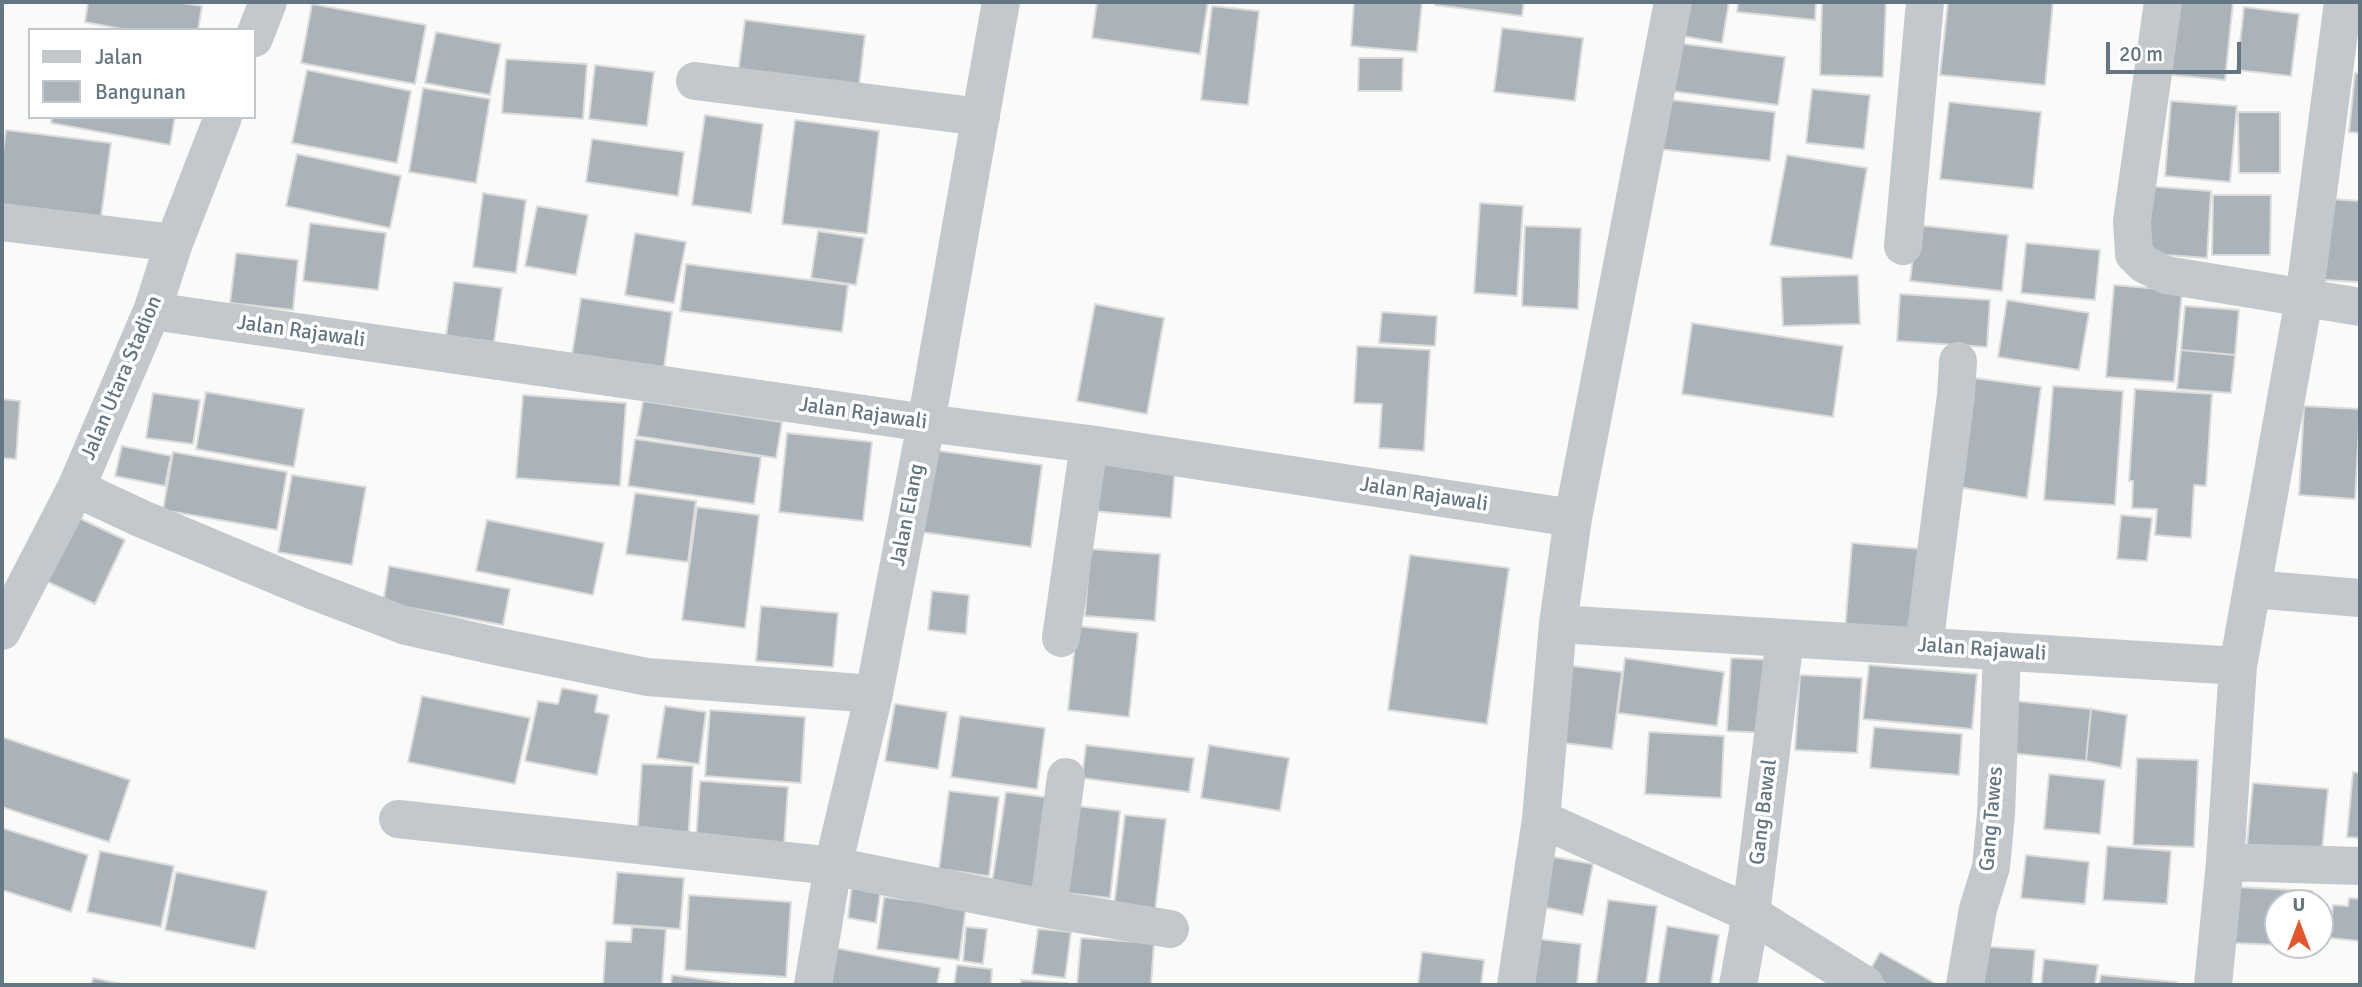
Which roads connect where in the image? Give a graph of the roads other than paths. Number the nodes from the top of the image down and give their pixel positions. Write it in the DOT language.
graph roads {
  1 [pos="268,2"];
  2 [pos="1002,2"];
  3 [pos="1673,2"];
  4 [pos="1925,2"];
  5 [pos="2162,2"];
  6 [pos="2343,2"];
  7 [pos="256,33"];
  8 [pos="695,81"];
  9 [pos="981,117"];
  10 [pos="222,119"];
  11 [pos="2,222"];
  12 [pos="174,243"];
  13 [pos="1903,246"];
  14 [pos="2305,299"];
  15 [pos="2360,307"];
  16 [pos="152,311"];
  17 [pos="1958,360"];
  18 [pos="926,423"];
  19 [pos="1089,444"];
  20 [pos="76,488"];
  21 [pos="1573,518"];
  22 [pos="2252,589"];
  23 [pos="2360,598"];
  24 [pos="1558,624"];
  25 [pos="2,631"];
  26 [pos="1061,638"];
  27 [pos="1785,638"];
  28 [pos="1924,646"];
  29 [pos="2002,651"];
  30 [pos="2238,666"];
  31 [pos="874,694"];
  32 [pos="1066,777"];
  33 [pos="398,819"];
  34 [pos="1541,819"];
  35 [pos="2225,862"];
  36 [pos="833,866"];
  37 [pos="2360,866"];
  38 [pos="1048,909"];
  39 [pos="1751,914"];
  40 [pos="1170,929"];
  41 [pos="813,985"];
  42 [pos="1516,985"];
  43 [pos="1738,985"];
  44 [pos="1865,985"];
  45 [pos="1965,985"];
  46 [pos="2213,985"];
  1 -- 7 [label="street"];
  2 -- 9 [label="street, Jalan Elang"];
  3 -- 21 [label="street"];
  4 -- 13 [label="street"];
  5 -- 14 [label="street"];
  6 -- 14 [label="street"];
  8 -- 9 [label="street"];
  9 -- 18 [label="street, Jalan Elang"];
  10 -- 12 [label="street, Jalan Utara Stadion"];
  11 -- 12 [label="street"];
  12 -- 16 [label="street, Jalan Utara Stadion"];
  14 -- 15 [label="street"];
  14 -- 22 [label="street"];
  16 -- 18 [label="street, Jalan Rajawali"];
  16 -- 20 [label="street, Jalan Utara Stadion"];
  17 -- 28 [label="street"];
  18 -- 19 [label="street, Jalan Rajawali"];
  18 -- 31 [label="street, Jalan Elang"];
  19 -- 21 [label="street, Jalan Rajawali"];
  19 -- 26 [label="street"];
  20 -- 25 [label="street, Jalan Utara Stadion"];
  20 -- 31 [label="street"];
  21 -- 24 [label="street"];
  22 -- 23 [label="street"];
  22 -- 30 [label="street"];
  24 -- 27 [label="street, Jalan Rajawali"];
  24 -- 34 [label="street"];
  27 -- 28 [label="street, Jalan Rajawali"];
  27 -- 39 [label="street, Gang Bawal"];
  28 -- 29 [label="street, Jalan Rajawali"];
  29 -- 30 [label="street, Jalan Rajawali"];
  29 -- 45 [label="street, Gang Tawes"];
  30 -- 35 [label="street"];
  31 -- 36 [label="street, Jalan Elang"];
  32 -- 38 [label="street"];
  33 -- 36 [label="street"];
  34 -- 39 [label="street"];
  34 -- 42 [label="street"];
  35 -- 37 [label="street"];
  35 -- 46 [label="street"];
  36 -- 38 [label="street"];
  36 -- 41 [label="street, Jalan Elang"];
  38 -- 40 [label="street"];
  39 -- 43 [label="street, Gang Bawal"];
  39 -- 44 [label="street"];
}
